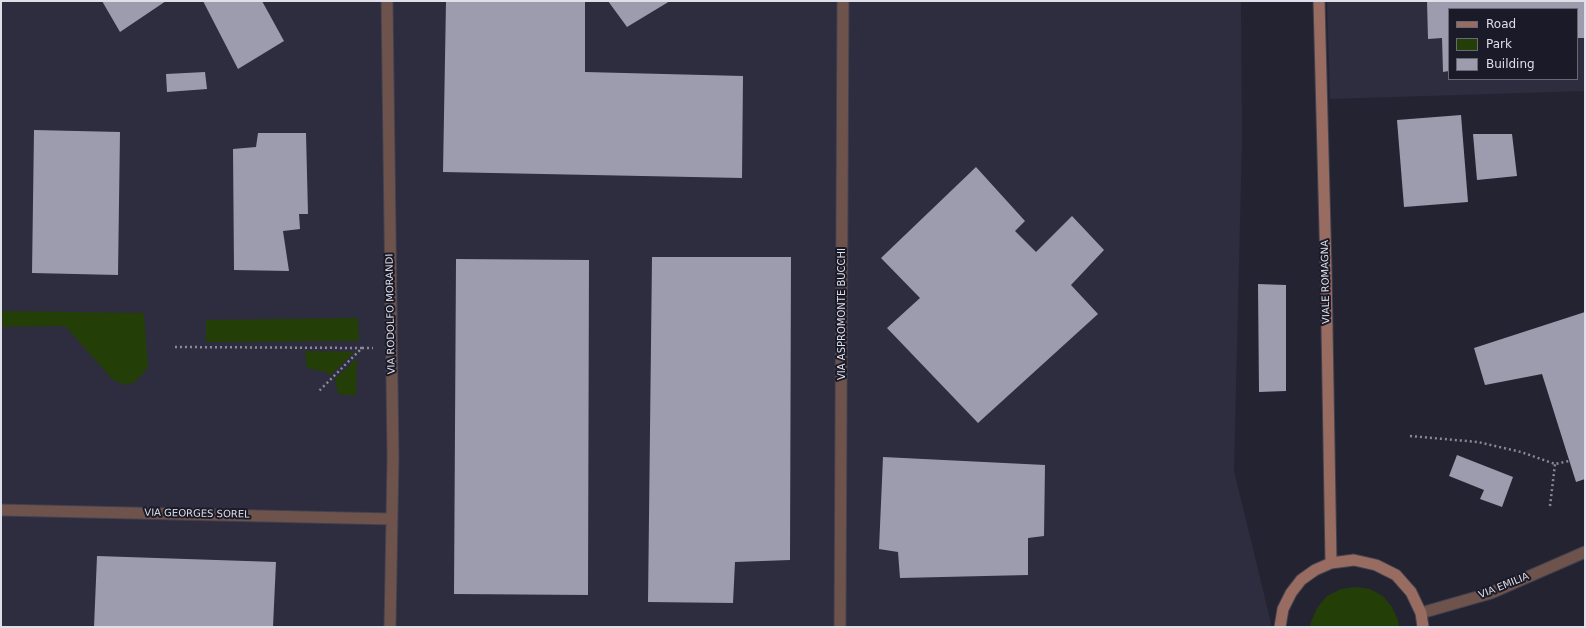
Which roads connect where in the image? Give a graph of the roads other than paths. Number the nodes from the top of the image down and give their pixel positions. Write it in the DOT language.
graph roads {
  1 [pos="387,1"];
  2 [pos="844,1"];
  3 [pos="1319,1"];
  4 [pos="1,510"];
  5 [pos="392,519"];
  6 [pos="1585,552"];
  7 [pos="1331,563"];
  8 [pos="1421,613"];
  9 [pos="390,627"];
  10 [pos="840,627"];
  11 [pos="1280,627"];
  12 [pos="1423,627"];
  1 -- 5 [label="street, VIA RODOLFO MORANDI"];
  2 -- 10 [label="street, VIA ASPROMONTE BUCCHI"];
  3 -- 7 [label="main road, VIALE ROMAGNA"];
  4 -- 5 [label="street, VIA GEORGES SOREL"];
  5 -- 9 [label="street, VIA RODOLFO MORANDI"];
  6 -- 8 [label="street, VIA EMILIA"];
  7 -- 8 [label="main road"];
  7 -- 11 [label="main road"];
  8 -- 12 [label="main road"];
}
